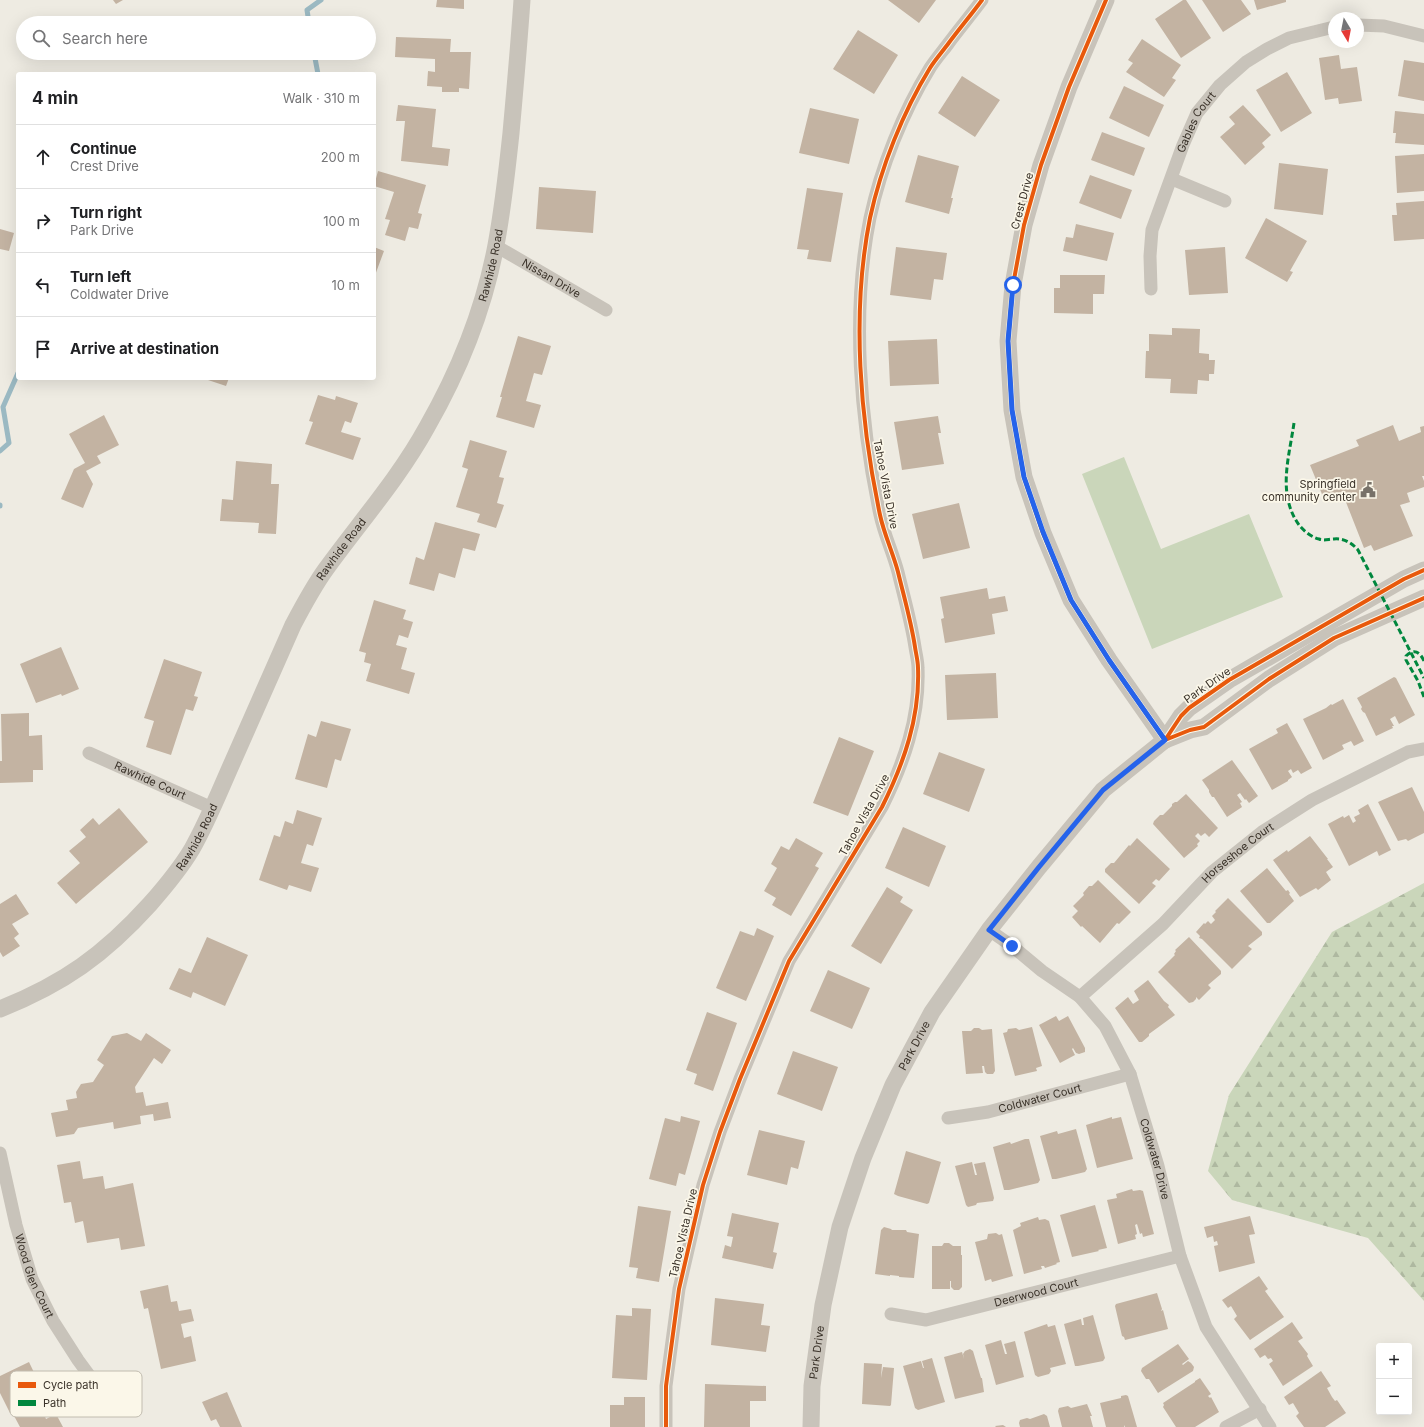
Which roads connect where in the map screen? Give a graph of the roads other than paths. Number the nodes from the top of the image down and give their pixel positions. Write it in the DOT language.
graph roads {
  1 [pos="522,0"];
  2 [pos="982,0"];
  3 [pos="1106,0"];
  4 [pos="1364,25"];
  5 [pos="1328,28"];
  6 [pos="1424,36"];
  7 [pos="1172,179"];
  8 [pos="1225,201"];
  9 [pos="496,246"];
  10 [pos="1151,289"];
  11 [pos="606,310"];
  12 [pos="1424,570"];
  13 [pos="1424,598"];
  14 [pos="1165,740"];
  15 [pos="1424,750"];
  16 [pos="89,753"];
  17 [pos="212,808"];
  18 [pos="989,930"];
  19 [pos="1080,997"];
  20 [pos="0,1009"];
  21 [pos="1130,1074"];
  22 [pos="948,1118"];
  23 [pos="0,1153"];
  24 [pos="1180,1256"];
  25 [pos="891,1314"];
  26 [pos="86,1371"];
  27 [pos="1260,1409"];
  28 [pos="666,1427"];
  29 [pos="811,1427"];
  30 [pos="1226,1427"];
  31 [pos="1270,1427"];
  1 -- 9 [label="street, Rawhide Road"];
  2 -- 28 [label="street, Tahoe Vista Drive"];
  3 -- 14 [label="street, Crest Drive"];
  4 -- 6 [label="street"];
  5 -- 7 [label="street, Gables Court"];
  7 -- 8 [label="street"];
  7 -- 10 [label="street, Gables Court"];
  9 -- 11 [label="street, Nissan Drive"];
  9 -- 17 [label="street, Rawhide Road"];
  12 -- 14 [label="street, Park Drive"];
  13 -- 14 [label="street, Park Drive"];
  14 -- 18 [label="street, Park Drive"];
  15 -- 19 [label="street, Horseshoe Court"];
  16 -- 17 [label="street, Rawhide Court"];
  17 -- 20 [label="street, Rawhide Road"];
  18 -- 19 [label="street, Coldwater Drive"];
  18 -- 29 [label="street, Park Drive"];
  19 -- 21 [label="street, Coldwater Drive"];
  21 -- 22 [label="street, Coldwater Court"];
  21 -- 24 [label="street, Coldwater Drive"];
  23 -- 26 [label="street, Wood Glen Court"];
  24 -- 25 [label="street, Deerwood Court"];
  24 -- 27 [label="street, Coldwater Drive"];
  27 -- 30 [label="street"];
  27 -- 31 [label="street, Coldwater Drive"];
}
